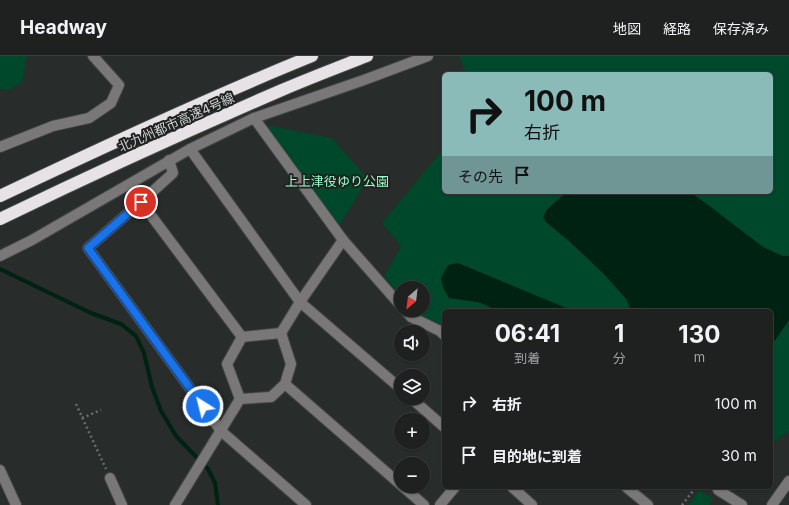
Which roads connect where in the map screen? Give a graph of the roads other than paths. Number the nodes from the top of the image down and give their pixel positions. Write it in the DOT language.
graph roads {
  1 [pos="93,56"];
  2 [pos="312,56"];
  3 [pos="367,56"];
  4 [pos="428,56"];
  5 [pos="254,118"];
  6 [pos="0,147"];
  7 [pos="190,149"];
  8 [pos="169,160"];
  9 [pos="0,196"];
  10 [pos="141,202"];
  11 [pos="0,219"];
  12 [pos="343,240"];
  13 [pos="0,256"];
  14 [pos="394,298"];
  15 [pos="300,302"];
  16 [pos="410,317"];
  17 [pos="281,333"];
  18 [pos="442,333"];
  19 [pos="242,337"];
  20 [pos="394,383"];
  21 [pos="285,384"];
  22 [pos="240,399"];
  23 [pos="419,405"];
  24 [pos="442,425"];
  25 [pos="221,431"];
  26 [pos="0,470"];
  27 [pos="110,478"];
  28 [pos="394,478"];
  29 [pos="789,481"];
  30 [pos="453,489"];
  31 [pos="514,489"];
  32 [pos="628,489"];
  33 [pos="718,490"];
  34 [pos="411,493"];
  35 [pos="16,505"];
  36 [pos="122,505"];
  37 [pos="175,505"];
  38 [pos="306,505"];
  39 [pos="424,505"];
  40 [pos="440,505"];
  41 [pos="532,505"];
  42 [pos="648,505"];
  43 [pos="742,505"];
  44 [pos="772,505"];
  1 -- 6 [label="street"];
  2 -- 9 [label="highway, 北九州都市高速4号線"];
  3 -- 11 [label="highway, 北九州都市高速4号線"];
  4 -- 5 [label="street"];
  5 -- 7 [label="street"];
  5 -- 12 [label="street"];
  7 -- 8 [label="street"];
  7 -- 15 [label="street"];
  8 -- 10 [label="street"];
  8 -- 13 [label="street"];
  10 -- 19 [label="street"];
  10 -- 25 [label="street"];
  12 -- 14 [label="street"];
  12 -- 15 [label="street"];
  15 -- 17 [label="street"];
  15 -- 20 [label="street"];
  16 -- 18 [label="street"];
  17 -- 19 [label="street"];
  17 -- 21 [label="street"];
  19 -- 22 [label="street"];
  21 -- 22 [label="street"];
  21 -- 28 [label="street"];
  22 -- 25 [label="street"];
  23 -- 24 [label="street"];
  25 -- 37 [label="street"];
  25 -- 38 [label="street"];
  26 -- 35 [label="street"];
  27 -- 36 [label="street"];
  29 -- 44 [label="street"];
  30 -- 40 [label="street"];
  31 -- 41 [label="street"];
  32 -- 42 [label="street"];
  33 -- 43 [label="street"];
  34 -- 39 [label="street"];
}
